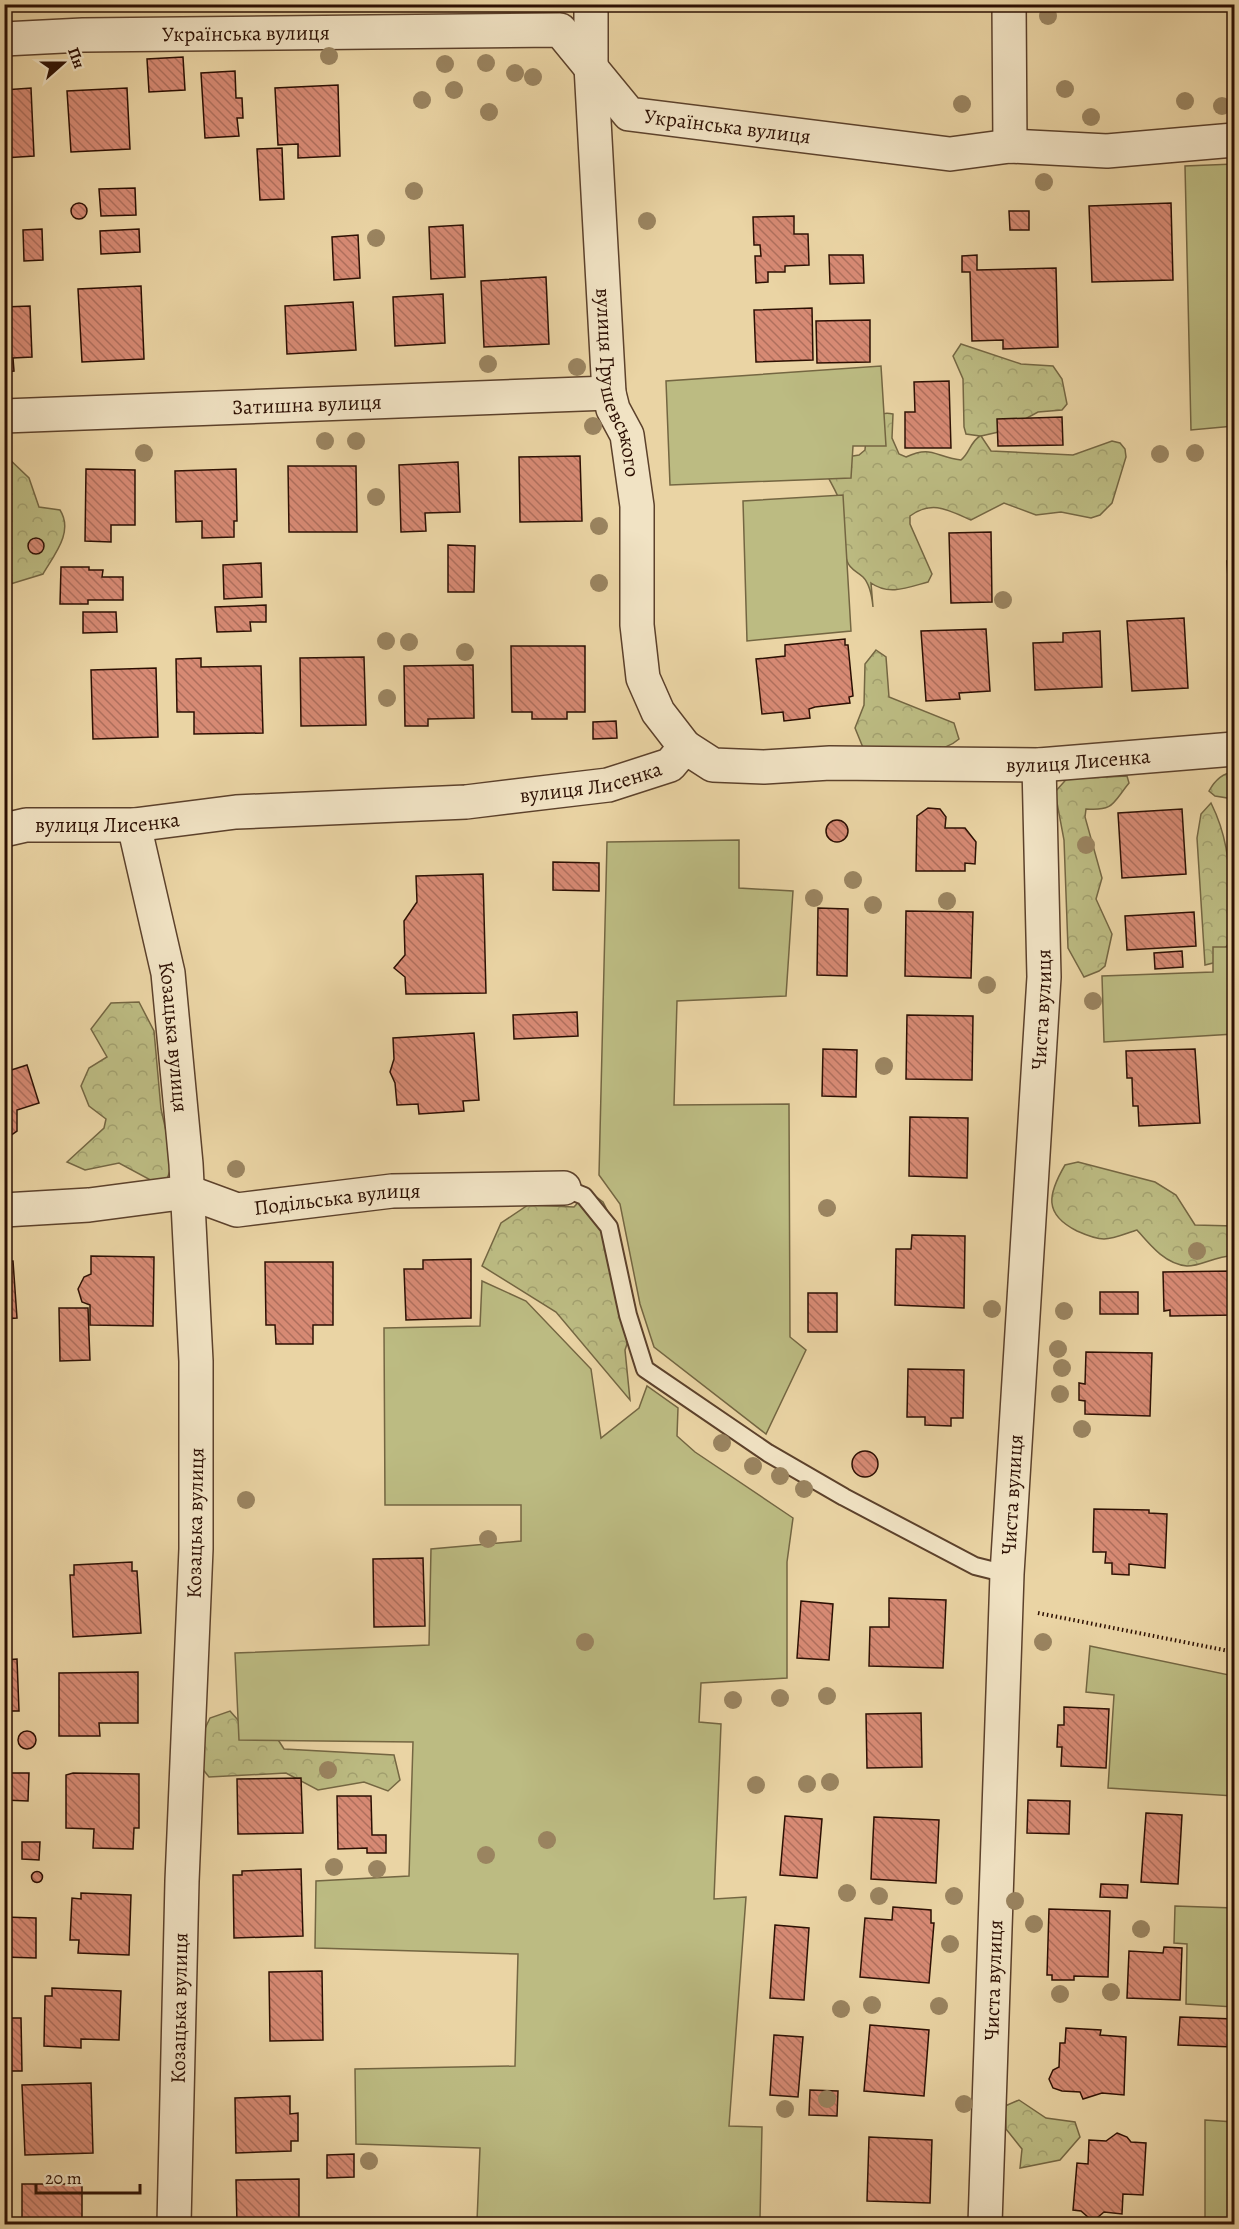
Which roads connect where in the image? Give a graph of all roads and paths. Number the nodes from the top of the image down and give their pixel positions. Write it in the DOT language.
graph roads {
  1 [pos="591,4"];
  2 [pos="1009,4"];
  3 [pos="4,39"];
  4 [pos="591,66"];
  5 [pos="1234,140"];
  6 [pos="1010,146"];
  7 [pos="609,393"];
  8 [pos="4,416"];
  9 [pos="685,747"];
  10 [pos="1234,749"];
  11 [pos="1039,765"];
  12 [pos="134,825"];
  13 [pos="4,830"];
  14 [pos="564,1188"];
  15 [pos="188,1192"];
  16 [pos="4,1210"];
  17 [pos="1007,1574"];
  18 [pos="1008,1613"];
  19 [pos="1234,1652"];
  20 [pos="174,2224"];
  21 [pos="985,2224"];
  1 -- 4 [label="street, вулиця Грушевського"];
  2 -- 6 [label="street"];
  3 -- 4 [label="street, Українська вулиця"];
  4 -- 6 [label="street, Українська вулиця"];
  4 -- 7 [label="street, вулиця Грушевського"];
  5 -- 6 [label="street, Українська вулиця"];
  7 -- 8 [label="street, Затишна вулиця"];
  7 -- 9 [label="street, вулиця Грушевського"];
  9 -- 11 [label="street, вулиця Лисенка"];
  9 -- 12 [label="street, вулиця Лисенка"];
  10 -- 11 [label="street, вулиця Лисенка"];
  11 -- 17 [label="street, Чиста вулиця"];
  12 -- 13 [label="street, вулиця Лисенка"];
  12 -- 15 [label="street, Козацька вулиця"];
  14 -- 15 [label="street, Подільська вулиця"];
  14 -- 17 [label="lane"];
  15 -- 16 [label="street, Подільська вулиця"];
  15 -- 20 [label="street, Козацька вулиця"];
  17 -- 18 [label="street, Чиста вулиця"];
  18 -- 19 [label="path"];
  18 -- 21 [label="street, Чиста вулиця"];
}
